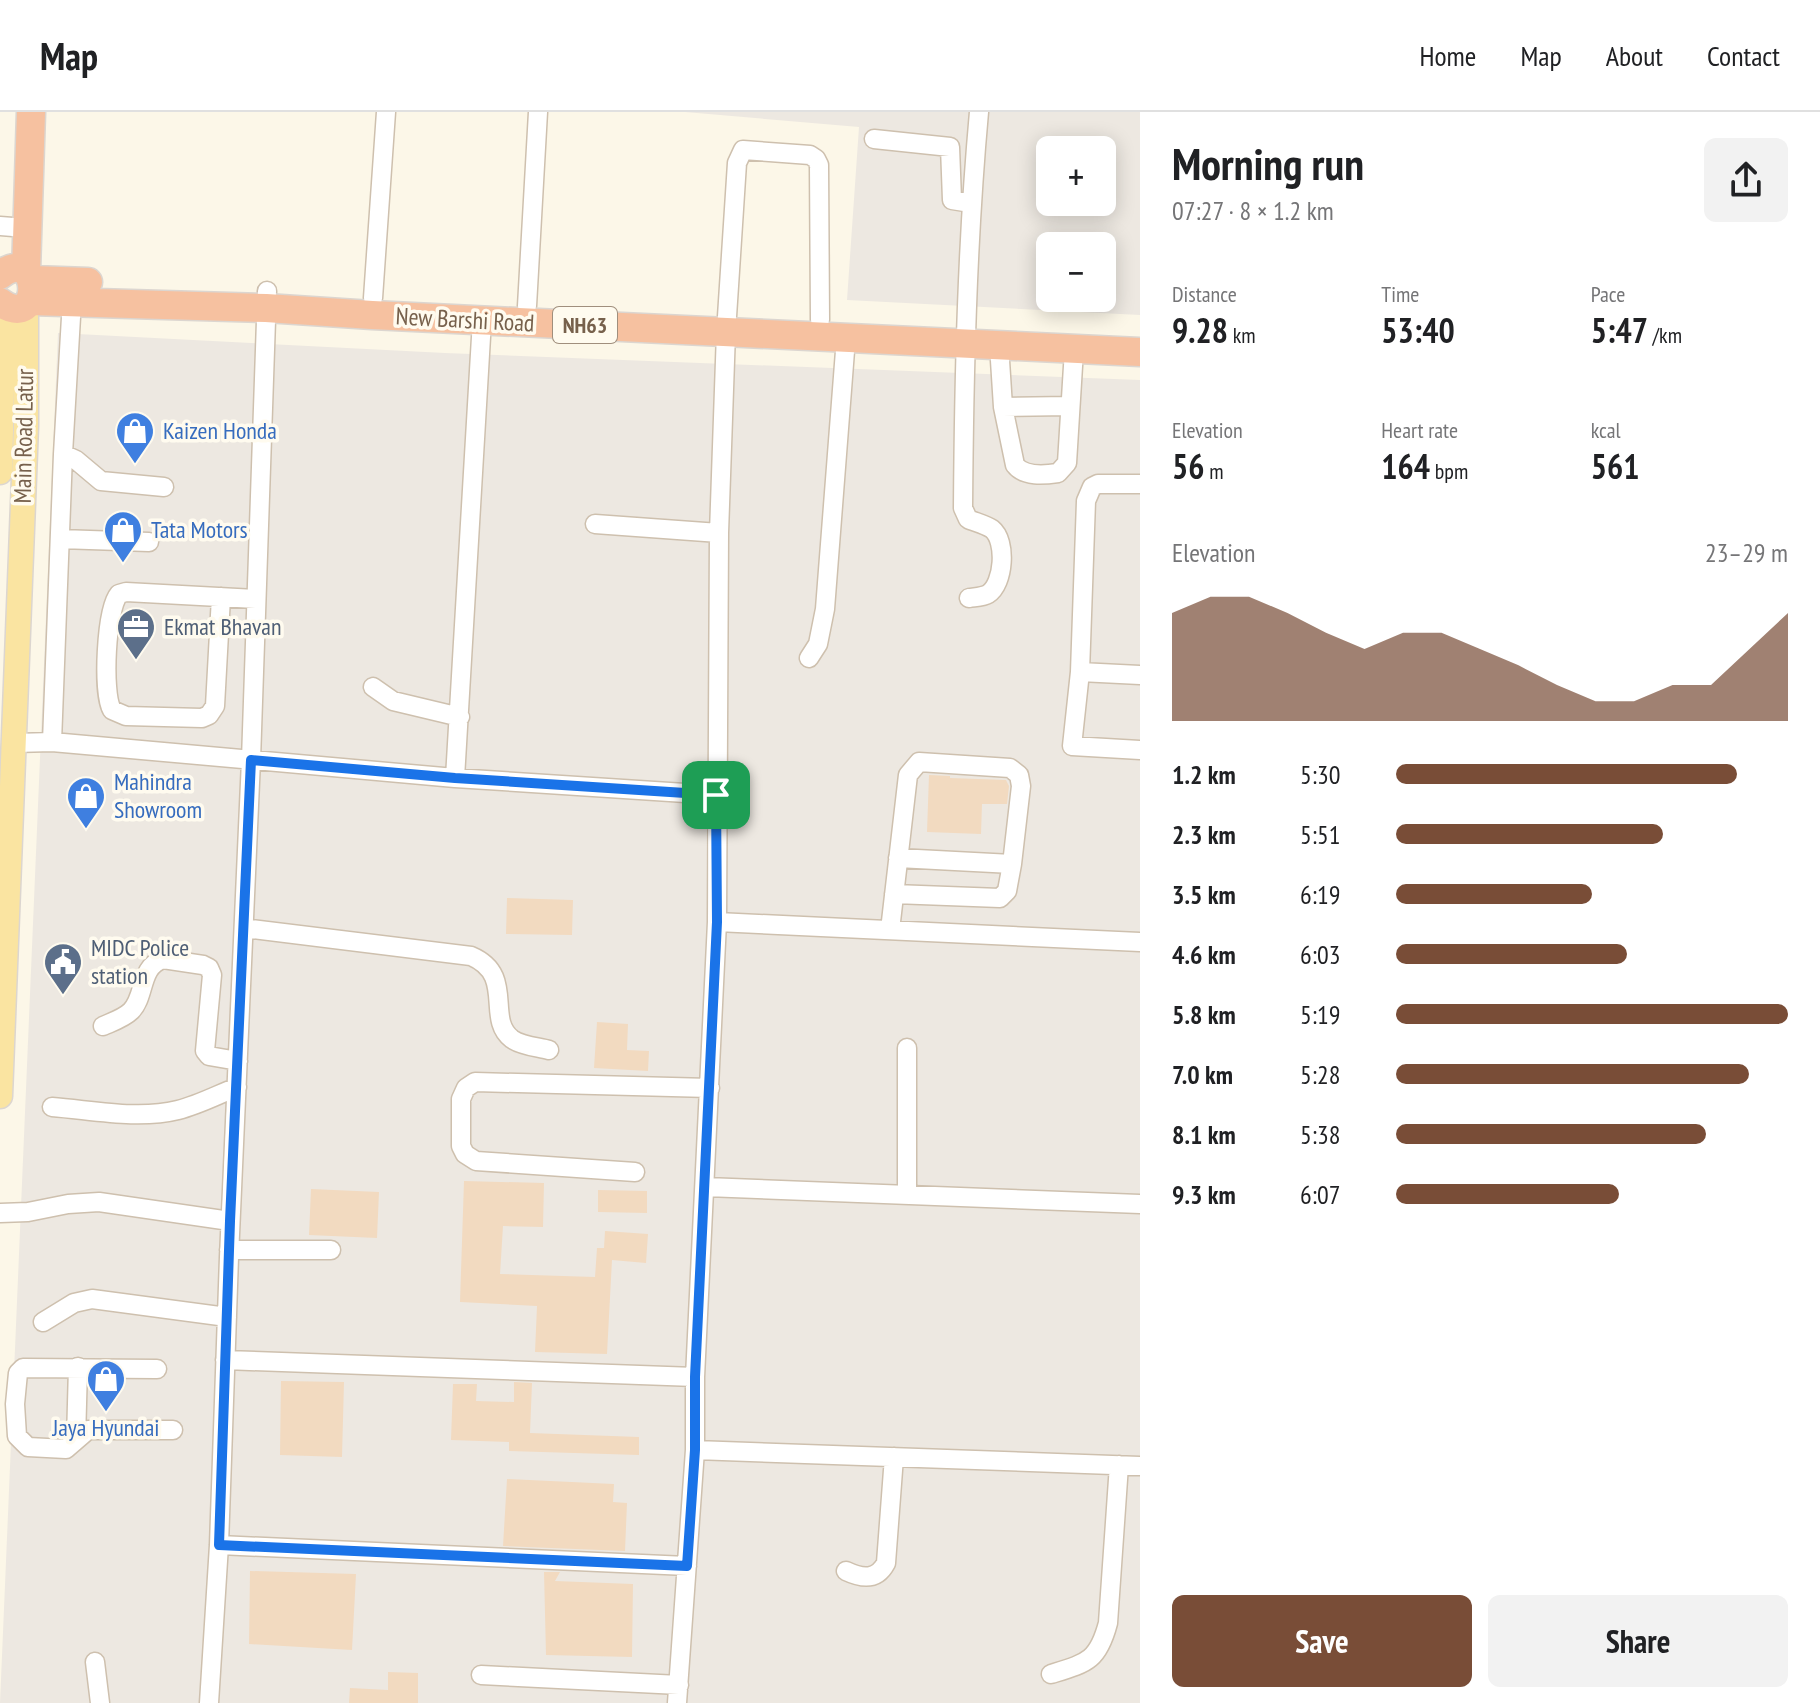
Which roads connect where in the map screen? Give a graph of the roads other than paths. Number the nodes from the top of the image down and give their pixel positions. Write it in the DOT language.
graph roads {
  1 [pos="15,112"];
  2 [pos="31,112"];
  3 [pos="386,112"];
  4 [pos="538,112"];
  5 [pos="979,112"];
  6 [pos="874,139"];
  7 [pos="971,203"];
  8 [pos="6,227"];
  9 [pos="16,288"];
  10 [pos="373,298"];
  11 [pos="266,299"];
  12 [pos="72,300"];
  13 [pos="527,306"];
  14 [pos="482,320"];
  15 [pos="820,320"];
  16 [pos="727,325"];
  17 [pos="965,335"];
  18 [pos="1140,335"];
  19 [pos="846,338"];
  20 [pos="999,345"];
  21 [pos="1074,350"];
  22 [pos="1140,352"];
  23 [pos="1069,406"];
  24 [pos="1003,407"];
  25 [pos="1,425"];
  26 [pos="63,454"];
  27 [pos="0,472"];
  28 [pos="1140,484"];
  29 [pos="164,487"];
  30 [pos="595,524"];
  31 [pos="719,533"];
  32 [pos="60,539"];
  33 [pos="149,542"];
  34 [pos="221,597"];
  35 [pos="969,598"];
  36 [pos="256,599"];
  37 [pos="809,658"];
  38 [pos="1080,672"];
  39 [pos="1140,675"];
  40 [pos="373,687"];
  41 [pos="460,717"];
  42 [pos="52,742"];
  43 [pos="15,743"];
  44 [pos="1140,750"];
  45 [pos="251,760"];
  46 [pos="455,778"];
  47 [pos="716,795"];
  48 [pos="898,858"];
  49 [pos="1012,864"];
  50 [pos="894,894"];
  51 [pos="717,922"];
  52 [pos="244,928"];
  53 [pos="890,930"];
  54 [pos="1140,942"];
  55 [pos="103,1026"];
  56 [pos="907,1048"];
  57 [pos="549,1050"];
  58 [pos="238,1061"];
  59 [pos="237,1087"];
  60 [pos="710,1088"];
  61 [pos="0,1096"];
  62 [pos="52,1107"];
  63 [pos="635,1172"];
  64 [pos="706,1187"];
  65 [pos="907,1195"];
  66 [pos="1140,1204"];
  67 [pos="0,1213"];
  68 [pos="230,1221"];
  69 [pos="229,1250"];
  70 [pos="331,1250"];
  71 [pos="227,1317"];
  72 [pos="43,1322"];
  73 [pos="225,1360"];
  74 [pos="78,1367"];
  75 [pos="157,1369"];
  76 [pos="695,1377"];
  77 [pos="7,1404"];
  78 [pos="173,1430"];
  79 [pos="76,1440"];
  80 [pos="695,1450"];
  81 [pos="894,1457"];
  82 [pos="1119,1465"];
  83 [pos="1140,1466"];
  84 [pos="219,1545"];
  85 [pos="687,1566"];
  86 [pos="846,1571"];
  87 [pos="95,1662"];
  88 [pos="1051,1674"];
  89 [pos="481,1675"];
  90 [pos="678,1694"];
  91 [pos="100,1703"];
  92 [pos="209,1703"];
  1 -- 8 [label="highway"];
  2 -- 9 [label="highway"];
  3 -- 10 [label="street"];
  4 -- 13 [label="street"];
  5 -- 7 [label="street"];
  6 -- 7 [label="street"];
  7 -- 17 [label="street"];
  8 -- 9 [label="highway"];
  9 -- 11 [label="highway, New Barshi Road / NH63"];
  9 -- 12 [label="highway, New Barshi Road / NH63"];
  9 -- 25 [label="main road, Main Road Latur"];
  9 -- 43 [label="main road, Main Road Latur"];
  10 -- 11 [label="highway, New Barshi Road / NH63"];
  10 -- 13 [label="highway, New Barshi Road / NH63"];
  11 -- 12 [label="highway, New Barshi Road / NH63"];
  11 -- 14 [label="highway, New Barshi Road / NH63"];
  11 -- 36 [label="street"];
  12 -- 26 [label="street"];
  13 -- 16 [label="highway, New Barshi Road / NH63"];
  14 -- 16 [label="highway, New Barshi Road / NH63"];
  14 -- 41 [label="street"];
  15 -- 16 [label="highway, New Barshi Road / NH63"];
  15 -- 16 [label="street"];
  15 -- 17 [label="highway, New Barshi Road / NH63"];
  16 -- 19 [label="highway, New Barshi Road / NH63"];
  16 -- 31 [label="street"];
  17 -- 18 [label="highway, New Barshi Road / NH63"];
  17 -- 19 [label="highway, New Barshi Road / NH63"];
  17 -- 20 [label="highway, New Barshi Road / NH63"];
  17 -- 35 [label="street"];
  19 -- 37 [label="street"];
  20 -- 21 [label="highway, New Barshi Road / NH63"];
  20 -- 24 [label="street"];
  21 -- 22 [label="highway, New Barshi Road / NH63"];
  21 -- 23 [label="street"];
  23 -- 24 [label="street"];
  23 -- 24 [label="street"];
  25 -- 27 [label="main road, Main Road Latur"];
  26 -- 29 [label="street"];
  26 -- 32 [label="street"];
  28 -- 38 [label="street"];
  30 -- 31 [label="street"];
  31 -- 47 [label="street"];
  32 -- 33 [label="street"];
  32 -- 42 [label="street"];
  34 -- 34 [label="street"];
  34 -- 36 [label="street"];
  36 -- 45 [label="street"];
  38 -- 39 [label="street"];
  38 -- 44 [label="street"];
  40 -- 41 [label="street"];
  41 -- 46 [label="street"];
  42 -- 43 [label="street"];
  42 -- 45 [label="street"];
  43 -- 61 [label="main road, Main Road Latur"];
  45 -- 46 [label="street"];
  45 -- 52 [label="street"];
  46 -- 47 [label="street"];
  47 -- 51 [label="street"];
  48 -- 49 [label="street"];
  48 -- 49 [label="street"];
  48 -- 50 [label="street"];
  49 -- 50 [label="street"];
  50 -- 53 [label="street"];
  51 -- 53 [label="street"];
  51 -- 60 [label="street"];
  52 -- 57 [label="street"];
  52 -- 58 [label="street"];
  53 -- 54 [label="street"];
  55 -- 58 [label="street"];
  56 -- 65 [label="street"];
  58 -- 59 [label="street"];
  59 -- 62 [label="street"];
  59 -- 68 [label="street"];
  60 -- 63 [label="street"];
  60 -- 64 [label="street"];
  64 -- 65 [label="street"];
  64 -- 76 [label="street"];
  65 -- 66 [label="street"];
  67 -- 68 [label="street"];
  68 -- 69 [label="street"];
  69 -- 70 [label="street"];
  69 -- 71 [label="street"];
  71 -- 72 [label="street"];
  71 -- 73 [label="street"];
  73 -- 76 [label="street"];
  73 -- 84 [label="street"];
  74 -- 75 [label="street"];
  74 -- 77 [label="street"];
  74 -- 79 [label="street"];
  76 -- 80 [label="street"];
  77 -- 79 [label="street"];
  78 -- 79 [label="street"];
  80 -- 81 [label="street"];
  80 -- 85 [label="street"];
  81 -- 82 [label="street"];
  81 -- 86 [label="street"];
  82 -- 83 [label="street"];
  82 -- 88 [label="street"];
  84 -- 85 [label="street"];
  84 -- 92 [label="street"];
  85 -- 90 [label="street"];
  87 -- 91 [label="street"];
  89 -- 90 [label="street"];
}
